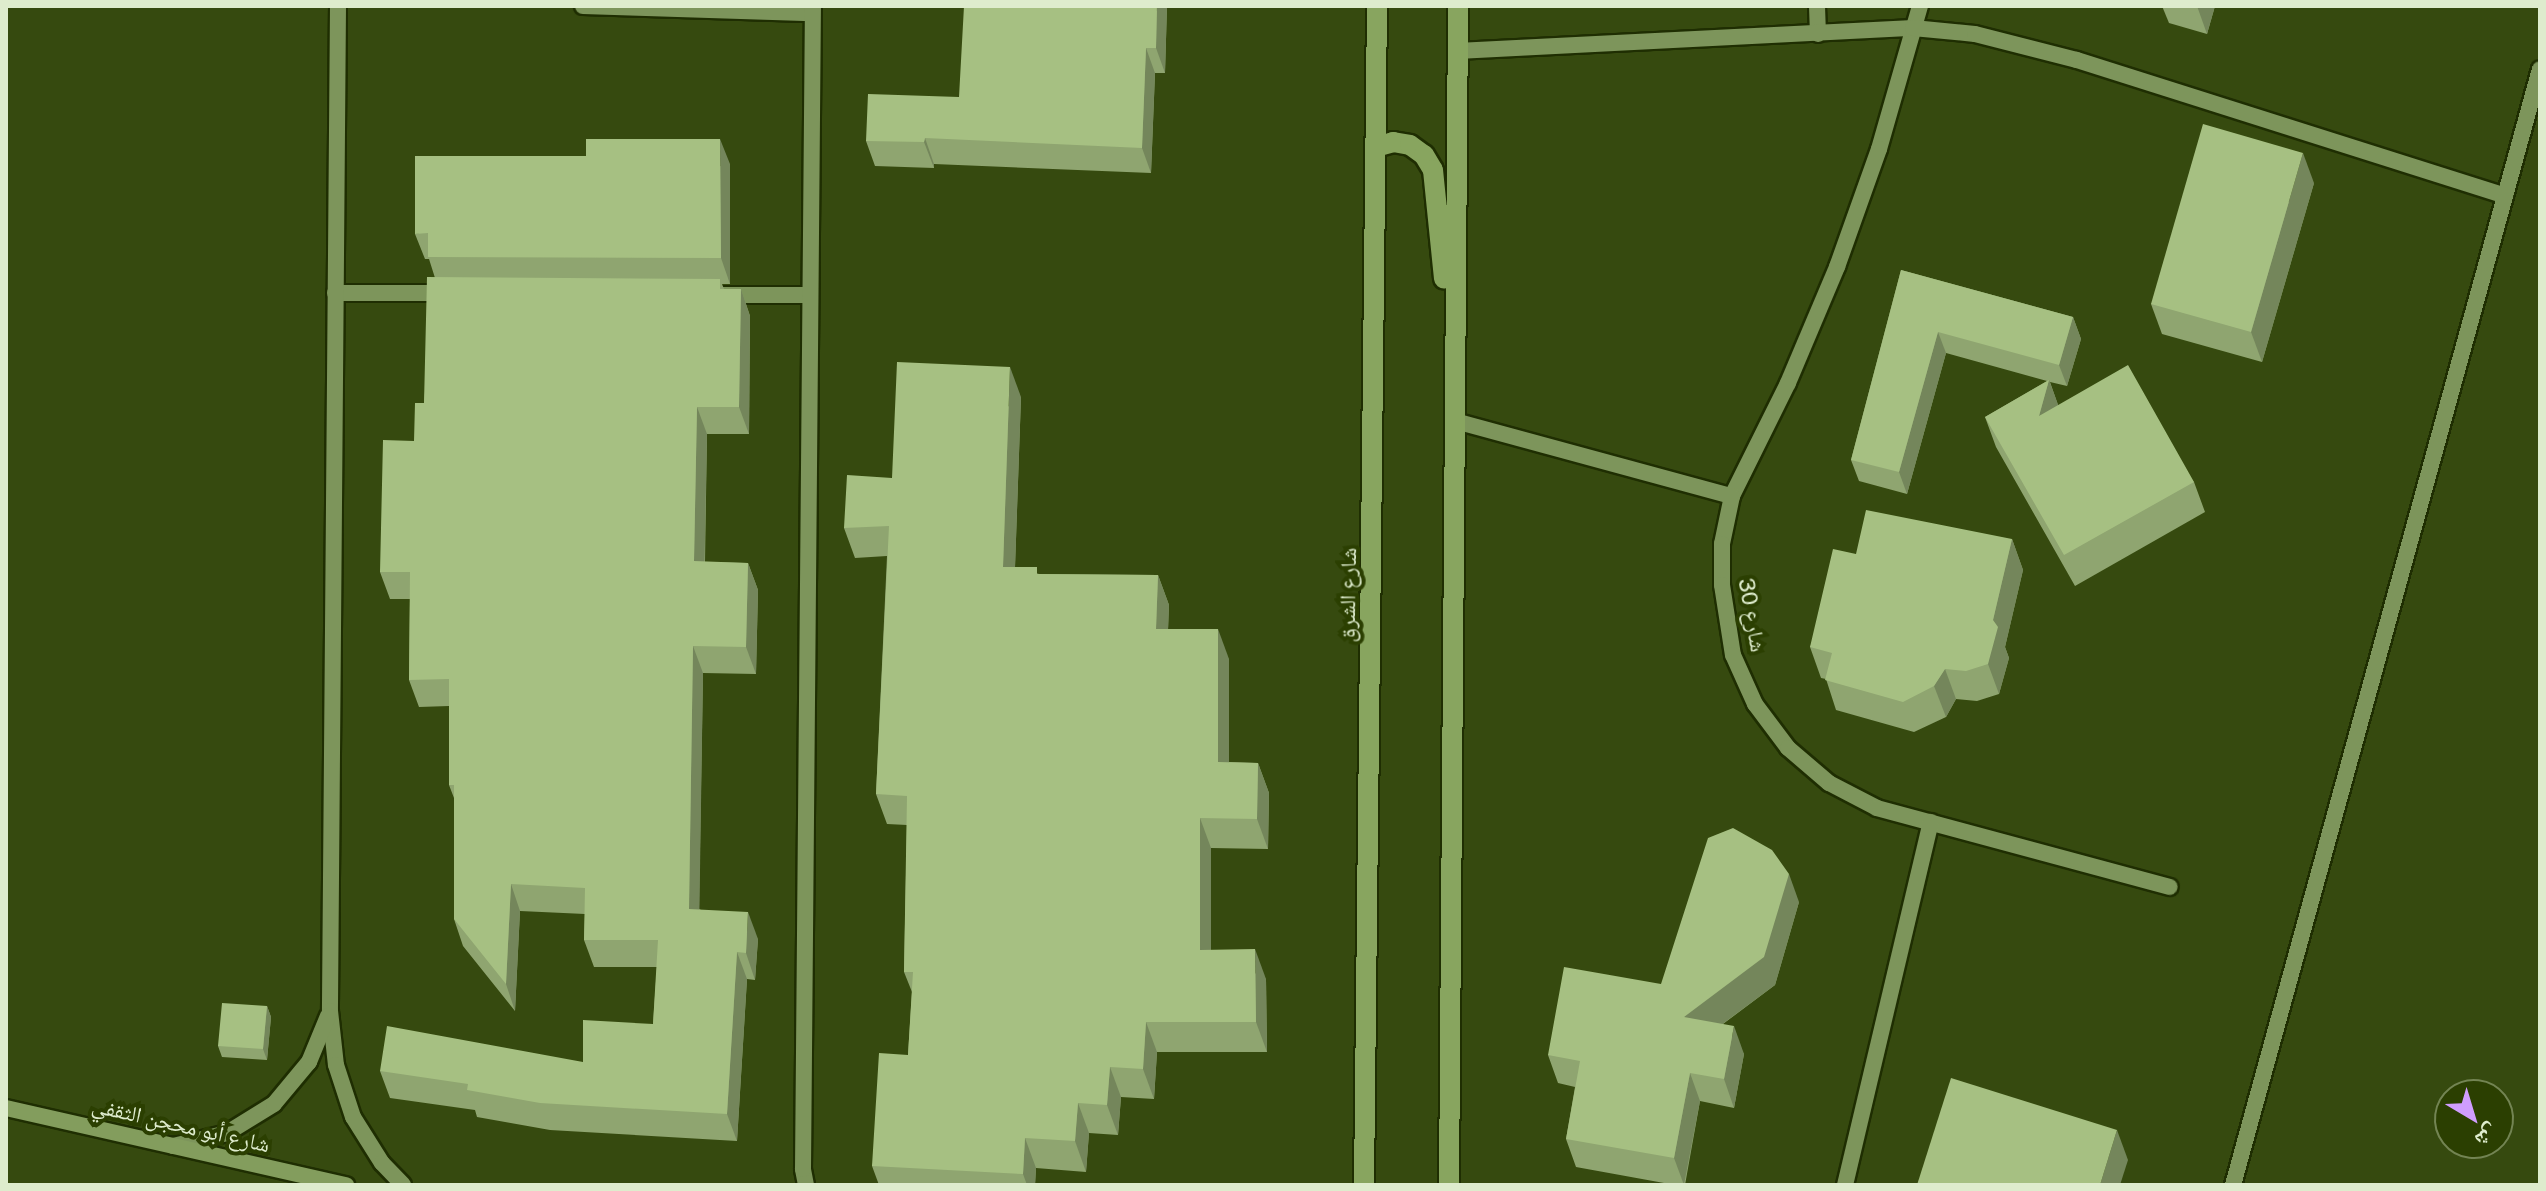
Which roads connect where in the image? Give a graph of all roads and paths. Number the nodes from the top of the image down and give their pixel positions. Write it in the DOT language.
graph roads {
  1 [pos="338,6"];
  2 [pos="583,6"];
  3 [pos="1377,6"];
  4 [pos="1458,6"];
  5 [pos="1817,6"];
  6 [pos="1920,6"];
  7 [pos="812,9"];
  8 [pos="1913,28"];
  9 [pos="1818,34"];
  10 [pos="1457,51"];
  11 [pos="2540,69"];
  12 [pos="1376,147"];
  13 [pos="2505,196"];
  14 [pos="335,293"];
  15 [pos="462,293"];
  16 [pos="699,295"];
  17 [pos="810,295"];
  18 [pos="1455,390"];
  19 [pos="1455,421"];
  20 [pos="1732,496"];
  21 [pos="1931,822"];
  22 [pos="2170,887"];
  23 [pos="330,1011"];
  24 [pos="6,1108"];
  25 [pos="1367,1128"];
  26 [pos="173,1146"];
  27 [pos="804,1177"];
  28 [pos="346,1185"];
  29 [pos="403,1185"];
  30 [pos="794,1185"];
  31 [pos="1353,1185"];
  32 [pos="1364,1185"];
  33 [pos="1449,1185"];
  34 [pos="1845,1185"];
  35 [pos="2233,1185"];
  1 -- 14 [label="street"];
  2 -- 7 [label="street"];
  3 -- 12 [label="main road, شارع الشرق"];
  4 -- 10 [label="main road"];
  5 -- 9 [label="street"];
  6 -- 8 [label="street, شارع 30"];
  7 -- 17 [label="street"];
  8 -- 9 [label="street"];
  8 -- 13 [label="street"];
  8 -- 20 [label="street, شارع 30"];
  9 -- 10 [label="street"];
  10 -- 18 [label="main road"];
  11 -- 13 [label="street"];
  12 -- 18 [label="main road"];
  12 -- 25 [label="main road, شارع الشرق"];
  13 -- 35 [label="street"];
  14 -- 15 [label="street"];
  14 -- 23 [label="street"];
  16 -- 17 [label="street"];
  17 -- 27 [label="street"];
  18 -- 19 [label="main road"];
  19 -- 20 [label="street"];
  19 -- 33 [label="main road"];
  20 -- 21 [label="street, شارع 30"];
  21 -- 22 [label="street, شارع 30"];
  21 -- 34 [label="street"];
  23 -- 26 [label="street"];
  23 -- 29 [label="street"];
  24 -- 26 [label="street, شارع أبو محجن الثقفي"];
  25 -- 31 [label="street"];
  25 -- 32 [label="main road, شارع الشرق"];
  26 -- 28 [label="street, شارع أبو محجن الثقفي"];
  27 -- 30 [label="street"];
}
